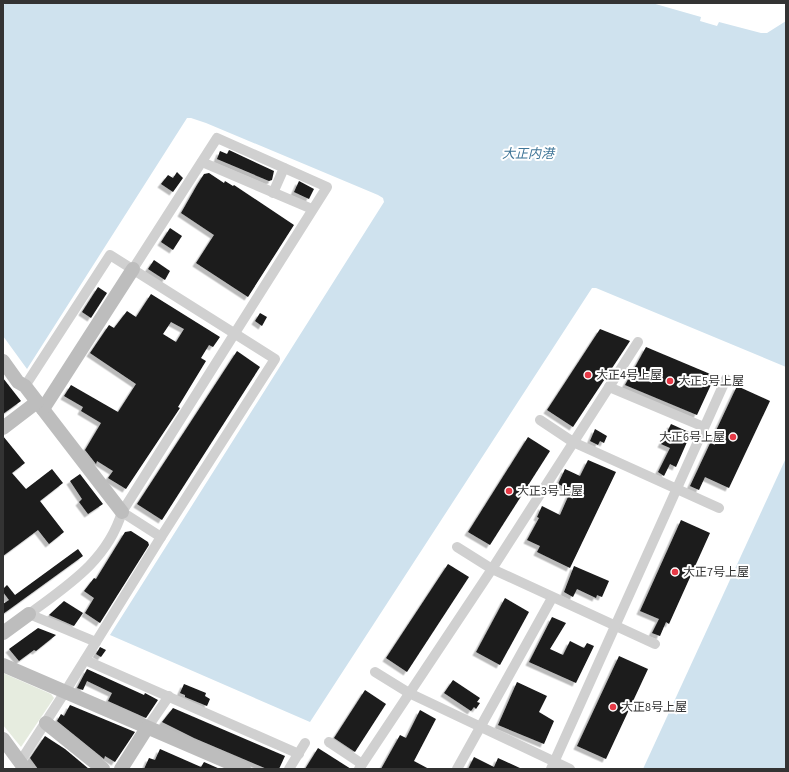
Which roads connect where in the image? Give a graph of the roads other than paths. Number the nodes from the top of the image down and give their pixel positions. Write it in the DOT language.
graph roads {
  1 [pos="202,162"];
  2 [pos="284,168"];
  3 [pos="274,193"];
  4 [pos="312,210"];
  5 [pos="133,269"];
  6 [pos="235,334"];
  7 [pos="638,342"];
  8 [pos="3,361"];
  9 [pos="726,379"];
  10 [pos="25,386"];
  11 [pos="609,387"];
  12 [pos="40,405"];
  13 [pos="540,420"];
  14 [pos="704,427"];
  15 [pos="3,428"];
  16 [pos="573,442"];
  17 [pos="677,488"];
  18 [pos="719,508"];
  19 [pos="122,512"];
  20 [pos="161,537"];
  21 [pos="458,547"];
  22 [pos="492,569"];
  23 [pos="552,598"];
  24 [pos="29,614"];
  25 [pos="614,626"];
  26 [pos="3,633"];
  27 [pos="96,642"];
  28 [pos="655,644"];
  29 [pos="85,660"];
  30 [pos="3,664"];
  31 [pos="375,672"];
  32 [pos="66,692"];
  33 [pos="409,693"];
  34 [pos="169,696"];
  35 [pos="46,723"];
  36 [pos="480,727"];
  37 [pos="147,728"];
  38 [pos="3,739"];
  39 [pos="329,742"];
  40 [pos="305,743"];
  41 [pos="298,754"];
  42 [pos="22,765"];
  43 [pos="552,765"];
  44 [pos="361,766"];
  45 [pos="102,769"];
  46 [pos="121,769"];
  47 [pos="244,769"];
  48 [pos="289,769"];
  49 [pos="457,769"];
  50 [pos="570,769"];
  1 -- 2 [label="street"];
  1 -- 3 [label="street"];
  1 -- 5 [label="street"];
  2 -- 3 [label="street"];
  2 -- 4 [label="street"];
  3 -- 4 [label="street"];
  4 -- 6 [label="street"];
  5 -- 6 [label="street"];
  5 -- 10 [label="street"];
  5 -- 12 [label="street"];
  6 -- 19 [label="street"];
  6 -- 20 [label="street"];
  7 -- 11 [label="street"];
  8 -- 10 [label="street"];
  9 -- 14 [label="street"];
  10 -- 12 [label="street"];
  11 -- 14 [label="street"];
  11 -- 16 [label="street"];
  12 -- 15 [label="street"];
  12 -- 19 [label="street"];
  13 -- 16 [label="street"];
  14 -- 17 [label="street"];
  16 -- 17 [label="street"];
  16 -- 22 [label="street"];
  17 -- 18 [label="street"];
  17 -- 25 [label="street"];
  19 -- 20 [label="street"];
  19 -- 24 [label="street"];
  20 -- 27 [label="street"];
  21 -- 22 [label="street"];
  22 -- 23 [label="street"];
  22 -- 33 [label="street"];
  23 -- 25 [label="street"];
  23 -- 36 [label="street"];
  24 -- 26 [label="street"];
  24 -- 27 [label="street"];
  25 -- 28 [label="street"];
  25 -- 43 [label="street"];
  27 -- 29 [label="street"];
  29 -- 32 [label="street"];
  29 -- 34 [label="street"];
  30 -- 32 [label="street"];
  31 -- 33 [label="street"];
  32 -- 35 [label="street"];
  32 -- 37 [label="street"];
  33 -- 36 [label="street"];
  33 -- 44 [label="street"];
  34 -- 37 [label="street"];
  34 -- 41 [label="street"];
  35 -- 42 [label="street"];
  35 -- 45 [label="street"];
  36 -- 43 [label="street"];
  36 -- 49 [label="street"];
  37 -- 46 [label="street"];
  37 -- 47 [label="street"];
  38 -- 42 [label="street"];
  39 -- 44 [label="street"];
  40 -- 41 [label="street"];
  41 -- 48 [label="street"];
  43 -- 50 [label="street"];
}
